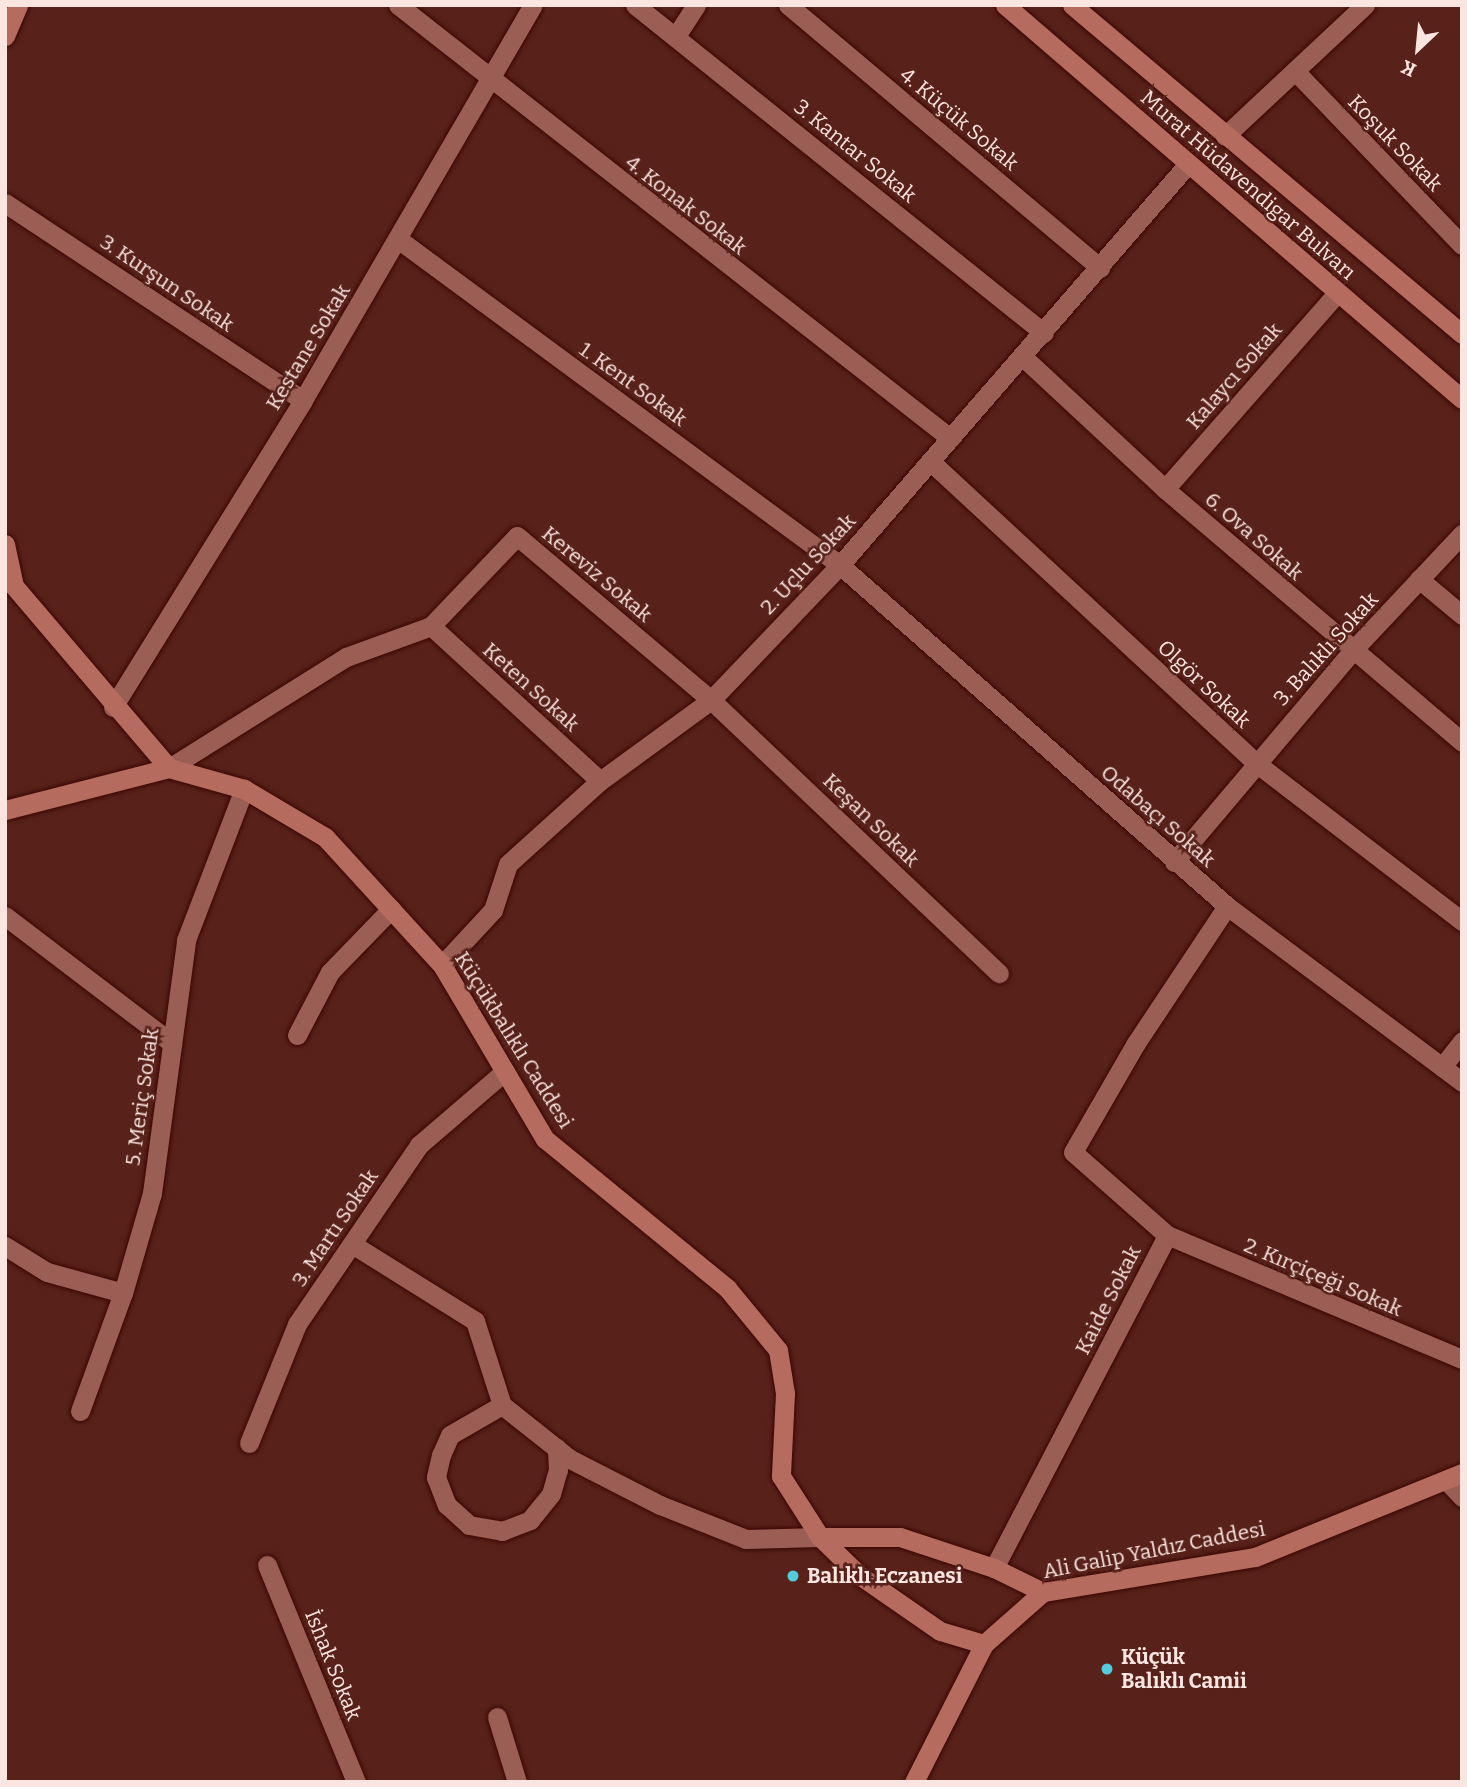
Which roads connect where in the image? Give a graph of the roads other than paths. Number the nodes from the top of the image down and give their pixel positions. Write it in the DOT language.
graph roads {
  1 [pos="18,5"];
  2 [pos="398,5"];
  3 [pos="533,5"];
  4 [pos="635,5"];
  5 [pos="696,5"];
  6 [pos="788,5"];
  7 [pos="1005,5"];
  8 [pos="1072,5"];
  9 [pos="1365,5"];
  10 [pos="5,36"];
  11 [pos="676,36"];
  12 [pos="1296,72"];
  13 [pos="489,81"];
  14 [pos="1226,136"];
  15 [pos="1188,164"];
  16 [pos="5,203"];
  17 [pos="398,239"];
  18 [pos="1462,245"];
  19 [pos="1100,268"];
  20 [pos="1338,293"];
  21 [pos="1044,333"];
  22 [pos="1462,334"];
  23 [pos="1023,357"];
  24 [pos="1462,399"];
  25 [pos="303,400"];
  26 [pos="950,438"];
  27 [pos="930,461"];
  28 [pos="1166,489"];
  29 [pos="1462,534"];
  30 [pos="5,544"];
  31 [pos="840,565"];
  32 [pos="1419,579"];
  33 [pos="14,586"];
  34 [pos="5,605"];
  35 [pos="1462,615"];
  36 [pos="430,626"];
  37 [pos="1352,651"];
  38 [pos="711,700"];
  39 [pos="113,707"];
  40 [pos="1462,742"];
  41 [pos="1256,763"];
  42 [pos="169,768"];
  43 [pos="600,781"];
  44 [pos="244,789"];
  45 [pos="5,810"];
  46 [pos="1174,862"];
  47 [pos="1227,906"];
  48 [pos="391,909"];
  49 [pos="5,916"];
  50 [pos="1462,921"];
  51 [pos="442,965"];
  52 [pos="999,973"];
  53 [pos="297,1035"];
  54 [pos="1462,1041"];
  55 [pos="172,1043"];
  56 [pos="1442,1067"];
  57 [pos="505,1071"];
  58 [pos="1462,1082"];
  59 [pos="1167,1235"];
  60 [pos="352,1244"];
  61 [pos="5,1246"];
  62 [pos="123,1293"];
  63 [pos="1462,1359"];
  64 [pos="502,1405"];
  65 [pos="80,1411"];
  66 [pos="249,1443"];
  67 [pos="557,1448"];
  68 [pos="1455,1477"];
  69 [pos="1462,1497"];
  70 [pos="820,1537"];
  71 [pos="267,1565"];
  72 [pos="994,1567"];
  73 [pos="1043,1592"];
  74 [pos="984,1644"];
  75 [pos="498,1717"];
  76 [pos="356,1782"];
  77 [pos="517,1782"];
  78 [pos="914,1782"];
  1 -- 10 [label="main road"];
  2 -- 13 [label="street, 4. Konak Sokak"];
  3 -- 13 [label="street, Kestane Sokak"];
  4 -- 11 [label="street, 3. Kantar Sokak"];
  5 -- 11 [label="street"];
  6 -- 19 [label="street, 4. Küçük Sokak"];
  7 -- 15 [label="main road, Murat Hüdavendigar Bulvarı"];
  8 -- 14 [label="main road, Murat Hüdavendigar Bulvarı"];
  9 -- 12 [label="street"];
  11 -- 21 [label="street, 3. Kantar Sokak"];
  12 -- 14 [label="street"];
  12 -- 18 [label="street, Koşuk Sokak"];
  13 -- 17 [label="street, Kestane Sokak"];
  13 -- 26 [label="street, 4. Konak Sokak"];
  14 -- 22 [label="main road, Murat Hüdavendigar Bulvarı"];
  15 -- 19 [label="street, 2. Uçlu Sokak"];
  15 -- 20 [label="main road, Murat Hüdavendigar Bulvarı"];
  16 -- 25 [label="street, 3. Kurşun Sokak"];
  17 -- 25 [label="street, Kestane Sokak"];
  17 -- 31 [label="street, 1. Kent Sokak"];
  19 -- 21 [label="street, 2. Uçlu Sokak"];
  20 -- 24 [label="main road, Murat Hüdavendigar Bulvarı"];
  20 -- 28 [label="street, Kalaycı Sokak"];
  21 -- 23 [label="street, 2. Uçlu Sokak"];
  23 -- 26 [label="street, 2. Uçlu Sokak"];
  23 -- 28 [label="street, 6. Ova Sokak"];
  25 -- 39 [label="street, Kestane Sokak"];
  26 -- 27 [label="street, 2. Uçlu Sokak"];
  27 -- 31 [label="street, 2. Uçlu Sokak"];
  27 -- 41 [label="street, Olgör Sokak"];
  28 -- 37 [label="street, 6. Ova Sokak"];
  29 -- 32 [label="street, 3. Balıklı Sokak"];
  30 -- 33 [label="main road"];
  31 -- 38 [label="street, 2. Uçlu Sokak"];
  31 -- 46 [label="street, Odabaçı Sokak"];
  32 -- 35 [label="street"];
  32 -- 37 [label="street, 3. Balıklı Sokak"];
  33 -- 34 [label="main road"];
  33 -- 39 [label="main road"];
  36 -- 38 [label="street, Kereviz Sokak"];
  36 -- 42 [label="street"];
  36 -- 43 [label="street, Keten Sokak"];
  37 -- 40 [label="street, 6. Ova Sokak"];
  37 -- 41 [label="street, 3. Balıklı Sokak"];
  38 -- 43 [label="street, 2. Uçlu Sokak"];
  38 -- 52 [label="street, Keşan Sokak"];
  39 -- 42 [label="main road"];
  41 -- 46 [label="street, 3. Balıklı Sokak"];
  41 -- 50 [label="street, Olgör Sokak"];
  42 -- 44 [label="main road, Küçükbalıklı Caddesi"];
  42 -- 45 [label="main road"];
  43 -- 51 [label="street, 2. Uçlu Sokak"];
  44 -- 48 [label="main road, Küçükbalıklı Caddesi"];
  44 -- 55 [label="street, 5. Meriç Sokak"];
  46 -- 47 [label="street, Odabaçı Sokak"];
  47 -- 56 [label="street, Odabaçı Sokak"];
  47 -- 59 [label="street, Kaide Sokak"];
  48 -- 51 [label="main road, Küçükbalıklı Caddesi"];
  48 -- 53 [label="street"];
  49 -- 55 [label="street"];
  51 -- 57 [label="main road, Küçükbalıklı Caddesi"];
  54 -- 56 [label="street"];
  55 -- 62 [label="street, 5. Meriç Sokak"];
  56 -- 58 [label="street, Odabaçı Sokak"];
  57 -- 60 [label="street, 3. Martı Sokak"];
  57 -- 70 [label="main road, Küçükbalıklı Caddesi"];
  59 -- 63 [label="street, 2. Kırçiçeği Sokak"];
  59 -- 72 [label="street, Kaide Sokak"];
  60 -- 64 [label="street"];
  60 -- 66 [label="street, 3. Martı Sokak"];
  61 -- 62 [label="street"];
  62 -- 65 [label="street, 5. Meriç Sokak"];
  64 -- 67 [label="street"];
  64 -- 67 [label="street"];
  67 -- 70 [label="street"];
  68 -- 69 [label="street"];
  68 -- 73 [label="main road, Ali Galip Yaldız Caddesi"];
  70 -- 72 [label="main road"];
  70 -- 74 [label="main road, Küçükbalıklı Caddesi"];
  71 -- 76 [label="street, İshak Sokak"];
  72 -- 73 [label="main road"];
  73 -- 74 [label="main road, Ali Galip Yaldız Caddesi"];
  74 -- 78 [label="main road"];
  75 -- 77 [label="street"];
}
